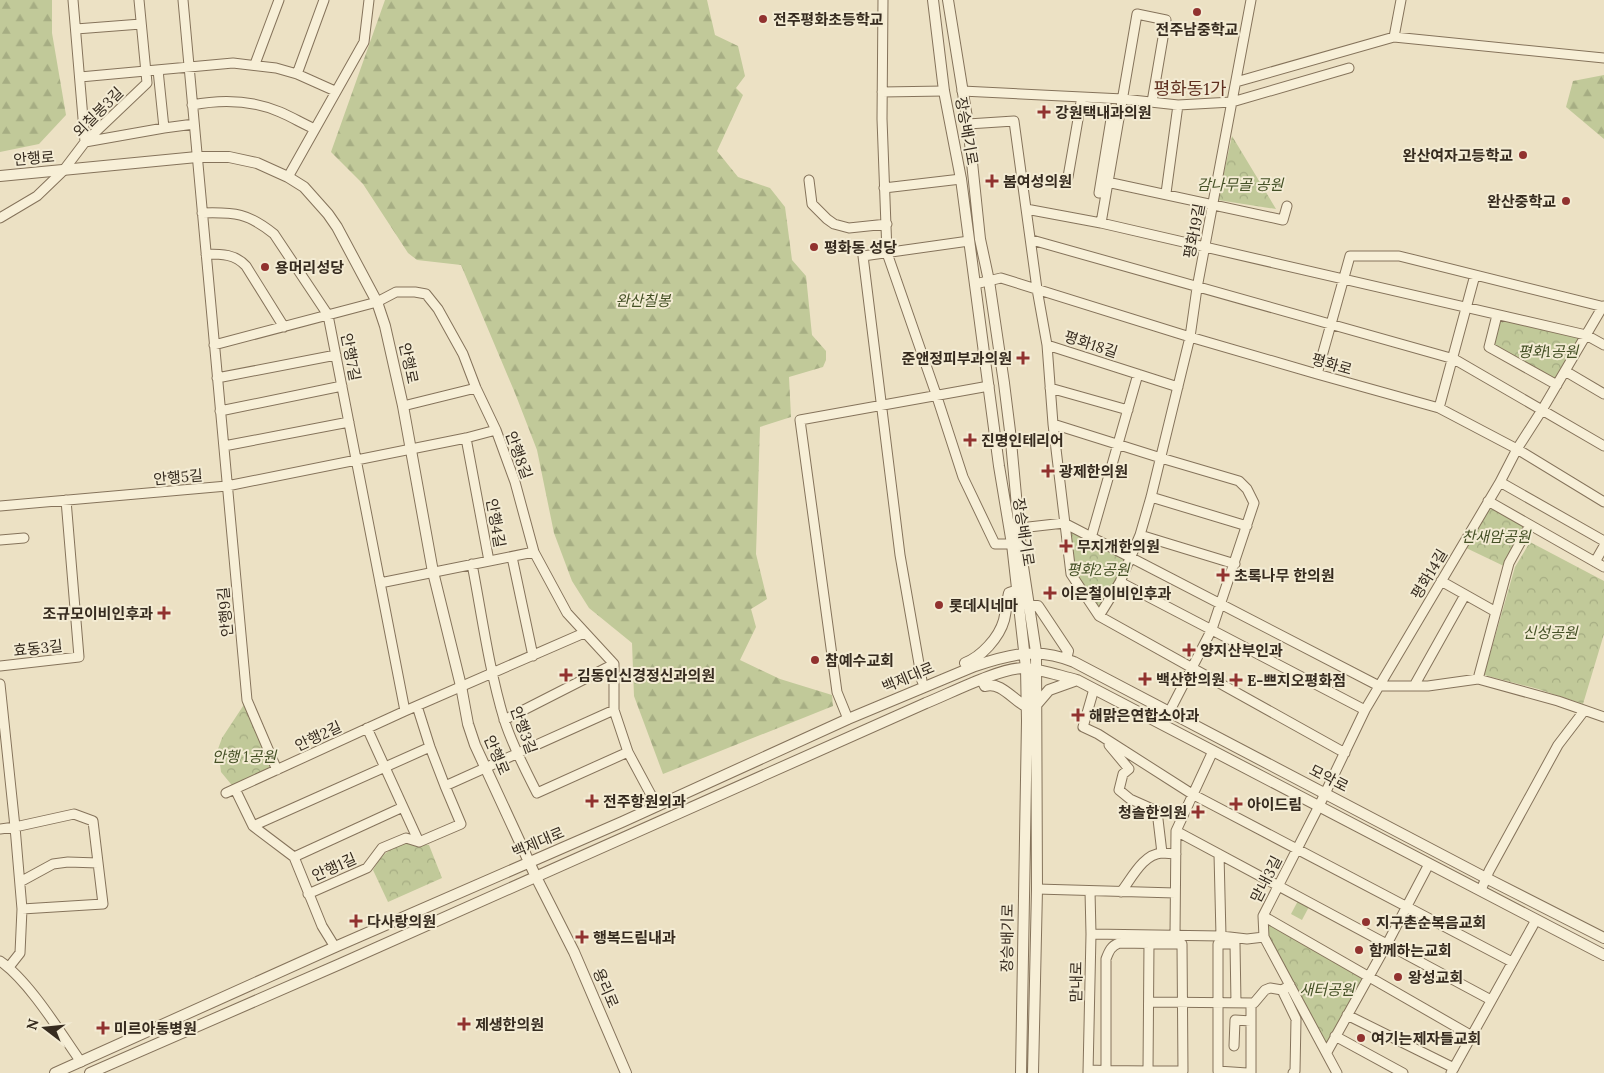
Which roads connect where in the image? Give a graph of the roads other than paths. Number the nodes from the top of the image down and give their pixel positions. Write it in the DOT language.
graph roads {
  1 [pos="73,0"];
  2 [pos="139,0"];
  3 [pos="183,0"];
  4 [pos="279,0"];
  5 [pos="324,0"];
  6 [pos="369,0"];
  7 [pos="883,0"];
  8 [pos="932,0"];
  9 [pos="948,0"];
  10 [pos="1251,0"];
  11 [pos="1401,0"];
  12 [pos="141,24"];
  13 [pos="76,29"];
  14 [pos="1394,37"];
  15 [pos="1604,58"];
  16 [pos="255,64"];
  17 [pos="189,67"];
  18 [pos="1349,68"];
  19 [pos="158,70"];
  20 [pos="146,71"];
  21 [pos="297,74"];
  22 [pos="80,77"];
  23 [pos="1236,82"];
  24 [pos="336,91"];
  25 [pos="944,91"];
  26 [pos="962,91"];
  27 [pos="882,92"];
  28 [pos="1123,99"];
  29 [pos="1081,101"];
  30 [pos="1152,102"];
  31 [pos="1232,102"];
  32 [pos="192,105"];
  33 [pos="1178,105"];
  34 [pos="194,124"];
  35 [pos="968,124"];
  36 [pos="164,128"];
  37 [pos="315,129"];
  38 [pos="85,142"];
  39 [pos="197,157"];
  40 [pos="63,170"];
  41 [pos="0,176"];
  42 [pos="1068,176"];
  43 [pos="288,177"];
  44 [pos="961,179"];
  45 [pos="809,180"];
  46 [pos="1107,182"];
  47 [pos="884,188"];
  48 [pos="1099,193"];
  49 [pos="1166,194"];
  50 [pos="1212,205"];
  51 [pos="1287,206"];
  52 [pos="1026,209"];
  53 [pos="202,213"];
  54 [pos="0,218"];
  55 [pos="1101,223"];
  56 [pos="887,224"];
  57 [pos="1032,240"];
  58 [pos="969,241"];
  59 [pos="1204,248"];
  60 [pos="887,253"];
  61 [pos="206,254"];
  62 [pos="1475,275"];
  63 [pos="1343,279"];
  64 [pos="988,281"];
  65 [pos="975,284"];
  66 [pos="1197,288"];
  67 [pos="1037,289"];
  68 [pos="377,302"];
  69 [pos="1603,307"];
  70 [pos="1467,308"];
  71 [pos="328,315"];
  72 [pos="1497,315"];
  73 [pos="1330,326"];
  74 [pos="284,327"];
  75 [pos="1586,335"];
  76 [pos="1190,337"];
  77 [pos="1047,344"];
  78 [pos="214,345"];
  79 [pos="1604,346"];
  80 [pos="336,355"];
  81 [pos="1454,359"];
  82 [pos="1565,371"];
  83 [pos="1138,374"];
  84 [pos="1317,374"];
  85 [pos="217,378"];
  86 [pos="1557,385"];
  87 [pos="342,386"];
  88 [pos="989,386"];
  89 [pos="1178,387"];
  90 [pos="476,388"];
  91 [pos="1050,388"];
  92 [pos="936,394"];
  93 [pos="1604,394"];
  94 [pos="881,405"];
  95 [pos="403,406"];
  96 [pos="1439,408"];
  97 [pos="1128,410"];
  98 [pos="1542,410"];
  99 [pos="220,411"];
  100 [pos="349,422"];
  101 [pos="1054,424"];
  102 [pos="496,430"];
  103 [pos="466,438"];
  104 [pos="1118,445"];
  105 [pos="224,446"];
  106 [pos="1604,446"];
  107 [pos="411,449"];
  108 [pos="1516,449"];
  109 [pos="1161,458"];
  110 [pos="356,460"];
  111 [pos="1500,482"];
  112 [pos="227,486"];
  113 [pos="1151,497"];
  114 [pos="66,500"];
  115 [pos="1488,501"];
  116 [pos="1604,502"];
  117 [pos="0,506"];
  118 [pos="1064,523"];
  119 [pos="1530,525"];
  120 [pos="1247,526"];
  121 [pos="1020,528"];
  122 [pos="1140,535"];
  123 [pos="24,538"];
  124 [pos="1091,538"];
  125 [pos="0,540"];
  126 [pos="1604,541"];
  127 [pos="1012,544"];
  128 [pos="1604,546"];
  129 [pos="534,552"];
  130 [pos="512,557"];
  131 [pos="1130,558"];
  132 [pos="489,561"];
  133 [pos="1595,562"];
  134 [pos="472,564"];
  135 [pos="1235,564"];
  136 [pos="1604,567"];
  137 [pos="433,572"];
  138 [pos="1441,581"];
  139 [pos="1120,582"];
  140 [pos="380,583"];
  141 [pos="1018,590"];
  142 [pos="1465,595"];
  143 [pos="1221,604"];
  144 [pos="1030,606"];
  145 [pos="1496,612"];
  146 [pos="1099,616"];
  147 [pos="1212,630"];
  148 [pos="584,633"];
  149 [pos="1036,652"];
  150 [pos="1024,653"];
  151 [pos="533,656"];
  152 [pos="1066,659"];
  153 [pos="614,664"];
  154 [pos="0,666"];
  155 [pos="1026,668"];
  156 [pos="1193,668"];
  157 [pos="1038,671"];
  158 [pos="493,673"];
  159 [pos="1478,679"];
  160 [pos="982,680"];
  161 [pos="1076,680"];
  162 [pos="922,681"];
  163 [pos="0,684"];
  164 [pos="461,686"];
  165 [pos="1379,686"];
  166 [pos="1414,686"];
  167 [pos="1094,689"];
  168 [pos="903,695"];
  169 [pos="1032,705"];
  170 [pos="417,706"];
  171 [pos="614,710"];
  172 [pos="1365,710"];
  173 [pos="405,711"];
  174 [pos="1584,711"];
  175 [pos="1169,712"];
  176 [pos="1604,717"];
  177 [pos="848,719"];
  178 [pos="504,720"];
  179 [pos="1163,724"];
  180 [pos="367,728"];
  181 [pos="1103,737"];
  182 [pos="430,747"];
  183 [pos="1213,751"];
  184 [pos="628,752"];
  185 [pos="1344,753"];
  186 [pos="517,755"];
  187 [pos="385,767"];
  188 [pos="486,769"];
  189 [pos="277,770"];
  190 [pos="445,786"];
  191 [pos="235,789"];
  192 [pos="226,793"];
  193 [pos="1325,793"];
  194 [pos="1192,794"];
  195 [pos="657,806"];
  196 [pos="1319,806"];
  197 [pos="402,807"];
  198 [pos="253,826"];
  199 [pos="15,827"];
  200 [pos="0,829"];
  201 [pos="1176,831"];
  202 [pos="419,842"];
  203 [pos="1297,849"];
  204 [pos="1162,853"];
  205 [pos="1176,854"];
  206 [pos="1220,854"];
  207 [pos="294,857"];
  208 [pos="530,861"];
  209 [pos="98,864"];
  210 [pos="1429,864"];
  211 [pos="536,877"];
  212 [pos="1486,878"];
  213 [pos="20,882"];
  214 [pos="1278,886"];
  215 [pos="1037,889"];
  216 [pos="1480,890"];
  217 [pos="1090,891"];
  218 [pos="1121,892"];
  219 [pos="1175,893"];
  220 [pos="308,894"];
  221 [pos="1406,907"];
  222 [pos="22,909"];
  223 [pos="1263,916"];
  224 [pos="1536,920"];
  225 [pos="1091,934"];
  226 [pos="1175,935"];
  227 [pos="1221,936"];
  228 [pos="1264,938"];
  229 [pos="1604,938"];
  230 [pos="1149,944"];
  231 [pos="1387,944"];
  232 [pos="335,947"];
  233 [pos="1604,955"];
  234 [pos="0,961"];
  235 [pos="1512,962"];
  236 [pos="9,967"];
  237 [pos="1369,977"];
  238 [pos="1286,987"];
  239 [pos="1491,1000"];
  240 [pos="1148,1002"];
  241 [pos="1182,1002"];
  242 [pos="1217,1002"];
  243 [pos="1236,1003"];
  244 [pos="1251,1003"];
  245 [pos="1347,1015"];
  246 [pos="1251,1021"];
  247 [pos="1335,1036"];
  248 [pos="1472,1036"];
  249 [pos="1234,1046"];
  250 [pos="1327,1052"];
  251 [pos="81,1062"];
  252 [pos="1106,1070"];
  253 [pos="1088,1071"];
  254 [pos="1148,1071"];
  255 [pos="1453,1071"];
  256 [pos="55,1073"];
  257 [pos="85,1073"];
  258 [pos="90,1073"];
  259 [pos="626,1073"];
  260 [pos="1021,1073"];
  261 [pos="1034,1073"];
  262 [pos="1249,1073"];
  263 [pos="1293,1073"];
  264 [pos="1337,1073"];
  265 [pos="1403,1073"];
  1 -- 13 [label="street"];
  2 -- 12 [label="street"];
  3 -- 17 [label="street, 안행9길"];
  4 -- 16 [label="street"];
  5 -- 21 [label="street"];
  6 -- 24 [label="street"];
  7 -- 27 [label="street"];
  8 -- 25 [label="street, 장승배기로"];
  9 -- 26 [label="street, 장승배기로"];
  10 -- 23 [label="street, 평화19길"];
  11 -- 14 [label="street"];
  12 -- 13 [label="street"];
  12 -- 20 [label="street"];
  13 -- 22 [label="street"];
  14 -- 15 [label="street"];
  14 -- 23 [label="street"];
  16 -- 17 [label="street"];
  16 -- 21 [label="street"];
  17 -- 19 [label="street"];
  17 -- 32 [label="street, 안행9길"];
  18 -- 31 [label="street"];
  19 -- 20 [label="street"];
  19 -- 36 [label="street"];
  20 -- 22 [label="street, 외칠봉3길"];
  20 -- 38 [label="street, 외칠봉3길"];
  21 -- 24 [label="street"];
  22 -- 38 [label="street"];
  23 -- 31 [label="street, 평화19길"];
  24 -- 37 [label="street"];
  25 -- 27 [label="street"];
  25 -- 44 [label="street, 장승배기로"];
  26 -- 29 [label="street"];
  26 -- 35 [label="street, 장승배기로"];
  27 -- 47 [label="street"];
  28 -- 29 [label="street"];
  28 -- 30 [label="street"];
  28 -- 30 [label="street"];
  28 -- 46 [label="street"];
  29 -- 42 [label="street"];
  29 -- 48 [label="street"];
  30 -- 33 [label="street"];
  31 -- 33 [label="street"];
  31 -- 50 [label="street, 평화19길"];
  32 -- 34 [label="street, 안행9길"];
  32 -- 37 [label="street"];
  33 -- 49 [label="street"];
  34 -- 36 [label="street"];
  34 -- 39 [label="street, 안행9길"];
  35 -- 52 [label="street"];
  35 -- 64 [label="street, 장승배기로"];
  36 -- 38 [label="street"];
  37 -- 43 [label="street"];
  38 -- 40 [label="street, 외칠봉3길"];
  39 -- 40 [label="street, 안행로"];
  39 -- 43 [label="street, 안행로"];
  39 -- 53 [label="street, 안행9길"];
  40 -- 41 [label="street, 안행로"];
  40 -- 54 [label="street, 외칠봉3길"];
  43 -- 68 [label="street, 안행로"];
  44 -- 47 [label="street"];
  44 -- 58 [label="street, 장승배기로"];
  45 -- 56 [label="street"];
  46 -- 49 [label="street"];
  46 -- 55 [label="street"];
  47 -- 56 [label="street"];
  49 -- 50 [label="street"];
  50 -- 51 [label="street"];
  50 -- 59 [label="street, 평화19길"];
  52 -- 55 [label="street"];
  52 -- 57 [label="street"];
  53 -- 61 [label="street, 안행9길"];
  53 -- 71 [label="street, 안행7길"];
  55 -- 59 [label="street"];
  56 -- 60 [label="street"];
  57 -- 66 [label="street"];
  57 -- 67 [label="street"];
  58 -- 60 [label="street"];
  58 -- 65 [label="street, 장승배기로"];
  59 -- 63 [label="street"];
  59 -- 66 [label="street, 평화19길"];
  60 -- 92 [label="street"];
  60 -- 94 [label="street"];
  61 -- 74 [label="street"];
  61 -- 78 [label="street, 안행9길"];
  62 -- 63 [label="street"];
  62 -- 69 [label="street"];
  62 -- 70 [label="street"];
  63 -- 70 [label="street"];
  63 -- 73 [label="street"];
  64 -- 65 [label="street, 평화로"];
  64 -- 67 [label="street, 평화로"];
  64 -- 121 [label="street, 장승배기로"];
  65 -- 88 [label="street, 장승배기로"];
  66 -- 73 [label="street"];
  66 -- 76 [label="street, 평화19길"];
  67 -- 76 [label="street, 평화로"];
  67 -- 77 [label="street"];
  68 -- 71 [label="street, 안행7길"];
  68 -- 90 [label="street, 안행8길"];
  68 -- 95 [label="street, 안행로"];
  69 -- 75 [label="street, 평화14길"];
  70 -- 72 [label="street"];
  70 -- 81 [label="street"];
  71 -- 74 [label="street, 안행7길"];
  71 -- 80 [label="street, 안행7길"];
  72 -- 75 [label="street"];
  72 -- 86 [label="street"];
  73 -- 81 [label="street"];
  73 -- 84 [label="street"];
  74 -- 78 [label="street, 안행7길"];
  75 -- 79 [label="street"];
  75 -- 82 [label="street, 평화14길"];
  76 -- 84 [label="street, 평화로"];
  76 -- 89 [label="street"];
  77 -- 83 [label="street, 평화18길"];
  77 -- 91 [label="street, 평화18길"];
  78 -- 85 [label="street, 안행9길"];
  80 -- 85 [label="street"];
  80 -- 87 [label="street, 안행7길"];
  81 -- 96 [label="street"];
  81 -- 98 [label="street"];
  82 -- 86 [label="street, 평화14길"];
  82 -- 93 [label="street"];
  83 -- 89 [label="street, 평화18길"];
  83 -- 97 [label="street"];
  84 -- 96 [label="street, 평화로"];
  85 -- 99 [label="street, 안행9길"];
  86 -- 98 [label="street, 평화14길"];
  87 -- 99 [label="street"];
  87 -- 100 [label="street, 안행7길"];
  88 -- 92 [label="street"];
  88 -- 127 [label="street, 장승배기로"];
  89 -- 109 [label="street"];
  90 -- 95 [label="street"];
  90 -- 102 [label="street, 안행8길"];
  91 -- 97 [label="street"];
  91 -- 101 [label="street, 평화18길"];
  92 -- 94 [label="street"];
  92 -- 127 [label="street"];
  94 -- 162 [label="street"];
  94 -- 177 [label="street"];
  95 -- 107 [label="street, 안행로"];
  96 -- 108 [label="street, 평화로"];
  97 -- 104 [label="street"];
  98 -- 106 [label="street"];
  98 -- 108 [label="street, 평화14길"];
  99 -- 105 [label="street, 안행9길"];
  100 -- 105 [label="street"];
  100 -- 110 [label="street"];
  101 -- 104 [label="street"];
  101 -- 118 [label="street, 평화18길"];
  102 -- 103 [label="street, 안행5길"];
  102 -- 129 [label="street, 안행8길"];
  103 -- 107 [label="street, 안행5길"];
  103 -- 132 [label="street, 안행4길"];
  104 -- 109 [label="street"];
  104 -- 124 [label="street"];
  105 -- 112 [label="street, 안행9길"];
  107 -- 110 [label="street, 안행5길"];
  107 -- 137 [label="street, 안행로"];
  108 -- 111 [label="street, 평화14길"];
  108 -- 116 [label="street, 평화로"];
  109 -- 113 [label="street"];
  109 -- 120 [label="street"];
  110 -- 112 [label="street, 안행5길"];
  110 -- 140 [label="street"];
  111 -- 115 [label="street, 평화14길"];
  111 -- 126 [label="street"];
  112 -- 114 [label="street, 안행5길"];
  112 -- 189 [label="street, 안행9길"];
  113 -- 120 [label="street"];
  113 -- 122 [label="street"];
  114 -- 117 [label="street, 안행5길"];
  114 -- 154 [label="street, 효동3길"];
  115 -- 119 [label="street"];
  115 -- 138 [label="street, 평화14길"];
  118 -- 121 [label="street"];
  118 -- 124 [label="street"];
  118 -- 146 [label="street, 평화18길"];
  119 -- 133 [label="street"];
  119 -- 145 [label="street"];
  120 -- 135 [label="street"];
  121 -- 144 [label="street, 장승배기로"];
  122 -- 131 [label="street"];
  122 -- 135 [label="street"];
  123 -- 125 [label="street"];
  124 -- 131 [label="street"];
  127 -- 141 [label="street, 장승배기로"];
  128 -- 133 [label="street"];
  129 -- 130 [label="street, 안행4길"];
  129 -- 148 [label="street, 안행8길"];
  130 -- 132 [label="street, 안행4길"];
  130 -- 151 [label="street, 안행4길"];
  131 -- 139 [label="street"];
  131 -- 143 [label="street"];
  132 -- 134 [label="street, 안행4길"];
  133 -- 136 [label="street"];
  134 -- 137 [label="street, 안행4길"];
  134 -- 158 [label="street, 안행3길"];
  135 -- 143 [label="street"];
  137 -- 140 [label="street, 안행4길"];
  137 -- 164 [label="street, 안행로"];
  138 -- 142 [label="street"];
  138 -- 165 [label="street, 평화14길"];
  139 -- 146 [label="street"];
  139 -- 147 [label="street"];
  140 -- 173 [label="street"];
  141 -- 150 [label="street, 장승배기로"];
  141 -- 162 [label="street"];
  142 -- 145 [label="street"];
  142 -- 166 [label="street"];
  143 -- 147 [label="street"];
  143 -- 165 [label="street"];
  144 -- 149 [label="street, 장승배기로"];
  144 -- 152 [label="street"];
  145 -- 159 [label="street"];
  146 -- 156 [label="street, 평화18길"];
  147 -- 156 [label="street"];
  147 -- 172 [label="street"];
  148 -- 151 [label="street"];
  148 -- 153 [label="street, 안행8길"];
  149 -- 150 [label="street, 백제대로"];
  149 -- 152 [label="street, 모악로"];
  149 -- 157 [label="street, 장승배기로"];
  150 -- 155 [label="street, 장승배기로"];
  150 -- 168 [label="street, 백제대로"];
  151 -- 158 [label="street"];
  152 -- 175 [label="street, 모악로"];
  153 -- 171 [label="street"];
  153 -- 178 [label="street"];
  155 -- 157 [label="street, 백제대로"];
  155 -- 160 [label="street, 백제대로"];
  155 -- 169 [label="street, 장승배기로"];
  156 -- 175 [label="street"];
  156 -- 185 [label="street"];
  157 -- 161 [label="street, 모악로"];
  157 -- 169 [label="street, 장승배기로"];
  158 -- 164 [label="street"];
  158 -- 178 [label="street, 안행3길"];
  159 -- 166 [label="street"];
  159 -- 174 [label="street"];
  160 -- 169 [label="street"];
  160 -- 211 [label="street, 백제대로"];
  161 -- 167 [label="street, 모악로"];
  161 -- 169 [label="street"];
  162 -- 168 [label="street"];
  163 -- 199 [label="street"];
  164 -- 170 [label="street, 안행2길"];
  164 -- 188 [label="street, 안행로"];
  165 -- 166 [label="street"];
  165 -- 172 [label="street, 평화14길"];
  167 -- 179 [label="street, 모악로"];
  167 -- 181 [label="street"];
  168 -- 177 [label="street, 백제대로"];
  169 -- 215 [label="street, 장승배기로"];
  169 -- 260 [label="street, 장승배기로"];
  170 -- 173 [label="street, 안행2길"];
  170 -- 182 [label="street"];
  171 -- 184 [label="street"];
  171 -- 186 [label="street"];
  172 -- 185 [label="street, 평화14길"];
  173 -- 180 [label="street, 안행2길"];
  174 -- 176 [label="street"];
  174 -- 212 [label="street"];
  175 -- 179 [label="street"];
  175 -- 193 [label="street, 모악로"];
  177 -- 195 [label="street, 백제대로"];
  178 -- 186 [label="street, 안행3길"];
  179 -- 183 [label="street, 모악로"];
  180 -- 187 [label="street"];
  180 -- 189 [label="street, 안행2길"];
  181 -- 194 [label="street"];
  181 -- 204 [label="street"];
  182 -- 187 [label="street"];
  182 -- 190 [label="street"];
  183 -- 194 [label="street"];
  183 -- 196 [label="street, 모악로"];
  184 -- 186 [label="street, 안행3길"];
  184 -- 195 [label="street"];
  185 -- 193 [label="street, 평화14길"];
  186 -- 188 [label="street"];
  187 -- 197 [label="street"];
  187 -- 198 [label="street"];
  188 -- 190 [label="street"];
  188 -- 208 [label="street, 안행로"];
  189 -- 191 [label="street, 안행2길"];
  190 -- 202 [label="street, 안행1길"];
  191 -- 192 [label="street, 안행2길"];
  191 -- 198 [label="street"];
  193 -- 196 [label="street, 평화14길"];
  193 -- 212 [label="street, 모악로"];
  194 -- 201 [label="street"];
  194 -- 203 [label="street"];
  195 -- 208 [label="street, 백제대로"];
  196 -- 203 [label="street, 맏내3길"];
  196 -- 210 [label="street, 모악로"];
  197 -- 202 [label="street"];
  197 -- 207 [label="street"];
  198 -- 207 [label="street"];
  199 -- 200 [label="street"];
  199 -- 209 [label="street"];
  199 -- 213 [label="street"];
  201 -- 205 [label="street"];
  201 -- 206 [label="street"];
  202 -- 220 [label="street, 안행1길"];
  203 -- 214 [label="street, 맏내3길"];
  203 -- 221 [label="street"];
  204 -- 205 [label="street"];
  204 -- 218 [label="street"];
  205 -- 219 [label="street"];
  206 -- 214 [label="street"];
  206 -- 227 [label="street"];
  207 -- 220 [label="street"];
  208 -- 211 [label="street, 용리로"];
  208 -- 232 [label="street, 백제대로"];
  209 -- 213 [label="street"];
  209 -- 222 [label="street"];
  210 -- 216 [label="street, 모악로"];
  210 -- 221 [label="street"];
  211 -- 258 [label="street, 백제대로"];
  211 -- 259 [label="street, 용리로"];
  212 -- 216 [label="street"];
  212 -- 229 [label="street, 모악로"];
  213 -- 222 [label="street"];
  214 -- 223 [label="street, 맏내3길"];
  214 -- 231 [label="street"];
  215 -- 217 [label="street"];
  215 -- 261 [label="street, 장승배기로"];
  216 -- 224 [label="street, 모악로"];
  217 -- 218 [label="street"];
  217 -- 225 [label="street, 맏내로"];
  218 -- 219 [label="street"];
  219 -- 226 [label="street"];
  220 -- 232 [label="street"];
  221 -- 231 [label="street"];
  221 -- 235 [label="street"];
  222 -- 236 [label="street"];
  223 -- 228 [label="street, 맏내3길"];
  223 -- 237 [label="street"];
  224 -- 233 [label="street, 모악로"];
  224 -- 235 [label="street"];
  225 -- 226 [label="street"];
  225 -- 253 [label="street, 맏내로"];
  226 -- 227 [label="street"];
  227 -- 228 [label="street"];
  228 -- 238 [label="street, 맏내3길"];
  230 -- 240 [label="street"];
  230 -- 241 [label="street"];
  230 -- 252 [label="street"];
  231 -- 237 [label="street"];
  231 -- 239 [label="street"];
  232 -- 251 [label="street, 백제대로"];
  234 -- 236 [label="street"];
  235 -- 239 [label="street"];
  236 -- 251 [label="street"];
  237 -- 245 [label="street"];
  237 -- 248 [label="street"];
  238 -- 244 [label="street"];
  238 -- 250 [label="street, 맏내3길"];
  238 -- 263 [label="street"];
  239 -- 248 [label="street"];
  240 -- 241 [label="street"];
  240 -- 254 [label="street"];
  241 -- 242 [label="street"];
  241 -- 254 [label="street"];
  242 -- 243 [label="street"];
  242 -- 243 [label="street"];
  242 -- 262 [label="street"];
  243 -- 244 [label="street"];
  244 -- 246 [label="street"];
  245 -- 247 [label="street"];
  245 -- 255 [label="street"];
  246 -- 249 [label="street"];
  246 -- 262 [label="street"];
  247 -- 250 [label="street"];
  247 -- 265 [label="street"];
  248 -- 255 [label="street"];
  250 -- 264 [label="street, 맏내3길"];
  251 -- 256 [label="street, 백제대로"];
  251 -- 257 [label="street"];
  252 -- 253 [label="street"];
  252 -- 254 [label="street"];
}
